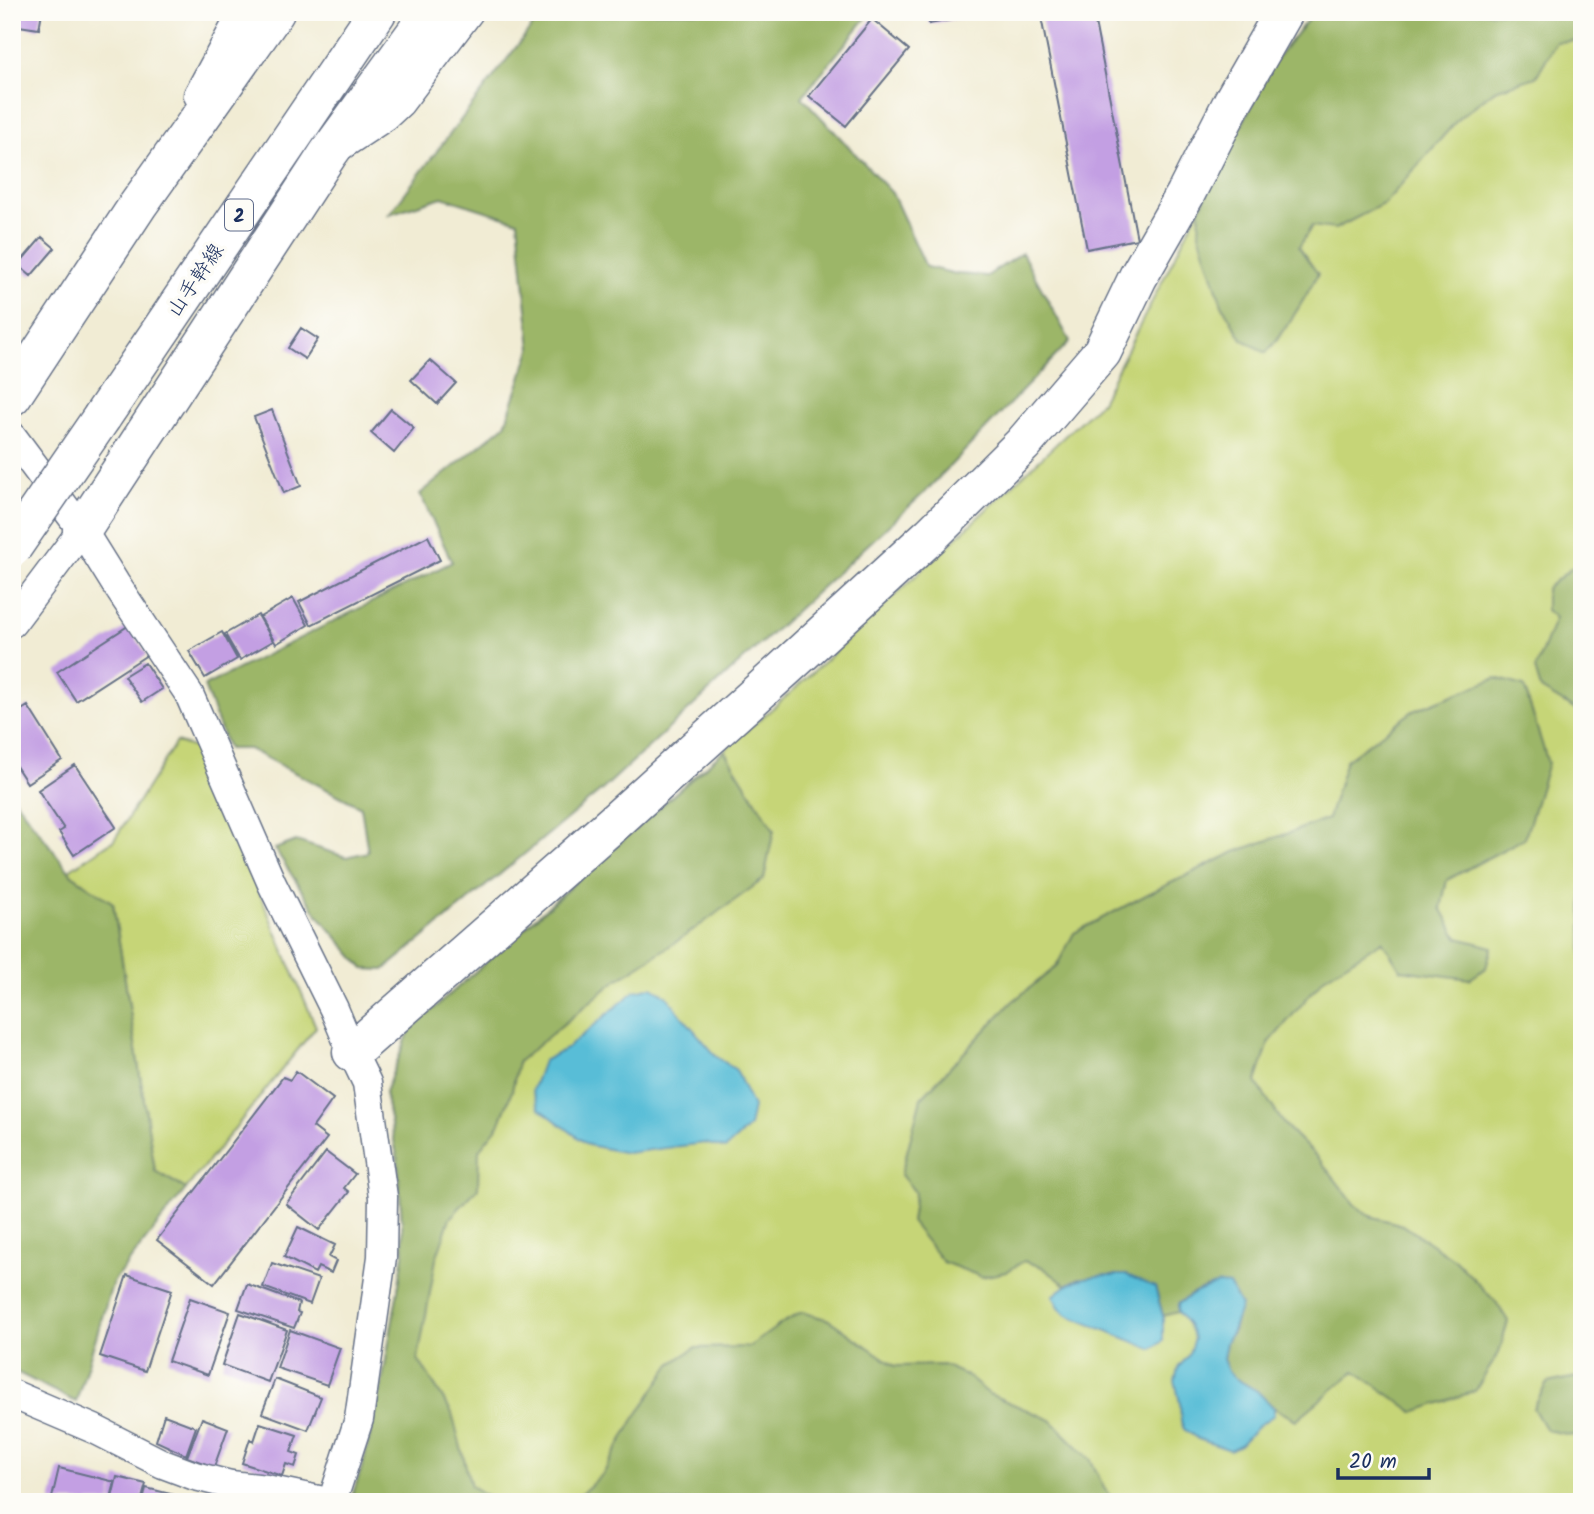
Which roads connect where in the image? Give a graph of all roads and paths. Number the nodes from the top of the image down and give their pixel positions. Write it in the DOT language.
graph roads {
  1 [pos="243,12"];
  2 [pos="275,12"];
  3 [pos="377,12"];
  4 [pos="431,12"];
  5 [pos="469,12"];
  6 [pos="1284,12"];
  7 [pos="328,154"];
  8 [pos="138,205"];
  9 [pos="12,396"];
  10 [pos="12,436"];
  11 [pos="82,530"];
  12 [pos="12,548"];
  13 [pos="12,624"];
  14 [pos="352,1052"];
  15 [pos="12,1394"];
  16 [pos="330,1502"];
  1 -- 8 [label="street"];
  2 -- 8 [label="main road"];
  3 -- 12 [label="main road, 山手幹線 / 2, bridge"];
  4 -- 7 [label="main road"];
  5 -- 7 [label="street"];
  6 -- 14 [label="main road"];
  7 -- 11 [label="main road"];
  8 -- 9 [label="main road"];
  10 -- 11 [label="street"];
  11 -- 13 [label="street"];
  11 -- 14 [label="street"];
  14 -- 16 [label="street"];
  15 -- 16 [label="street"];
}
